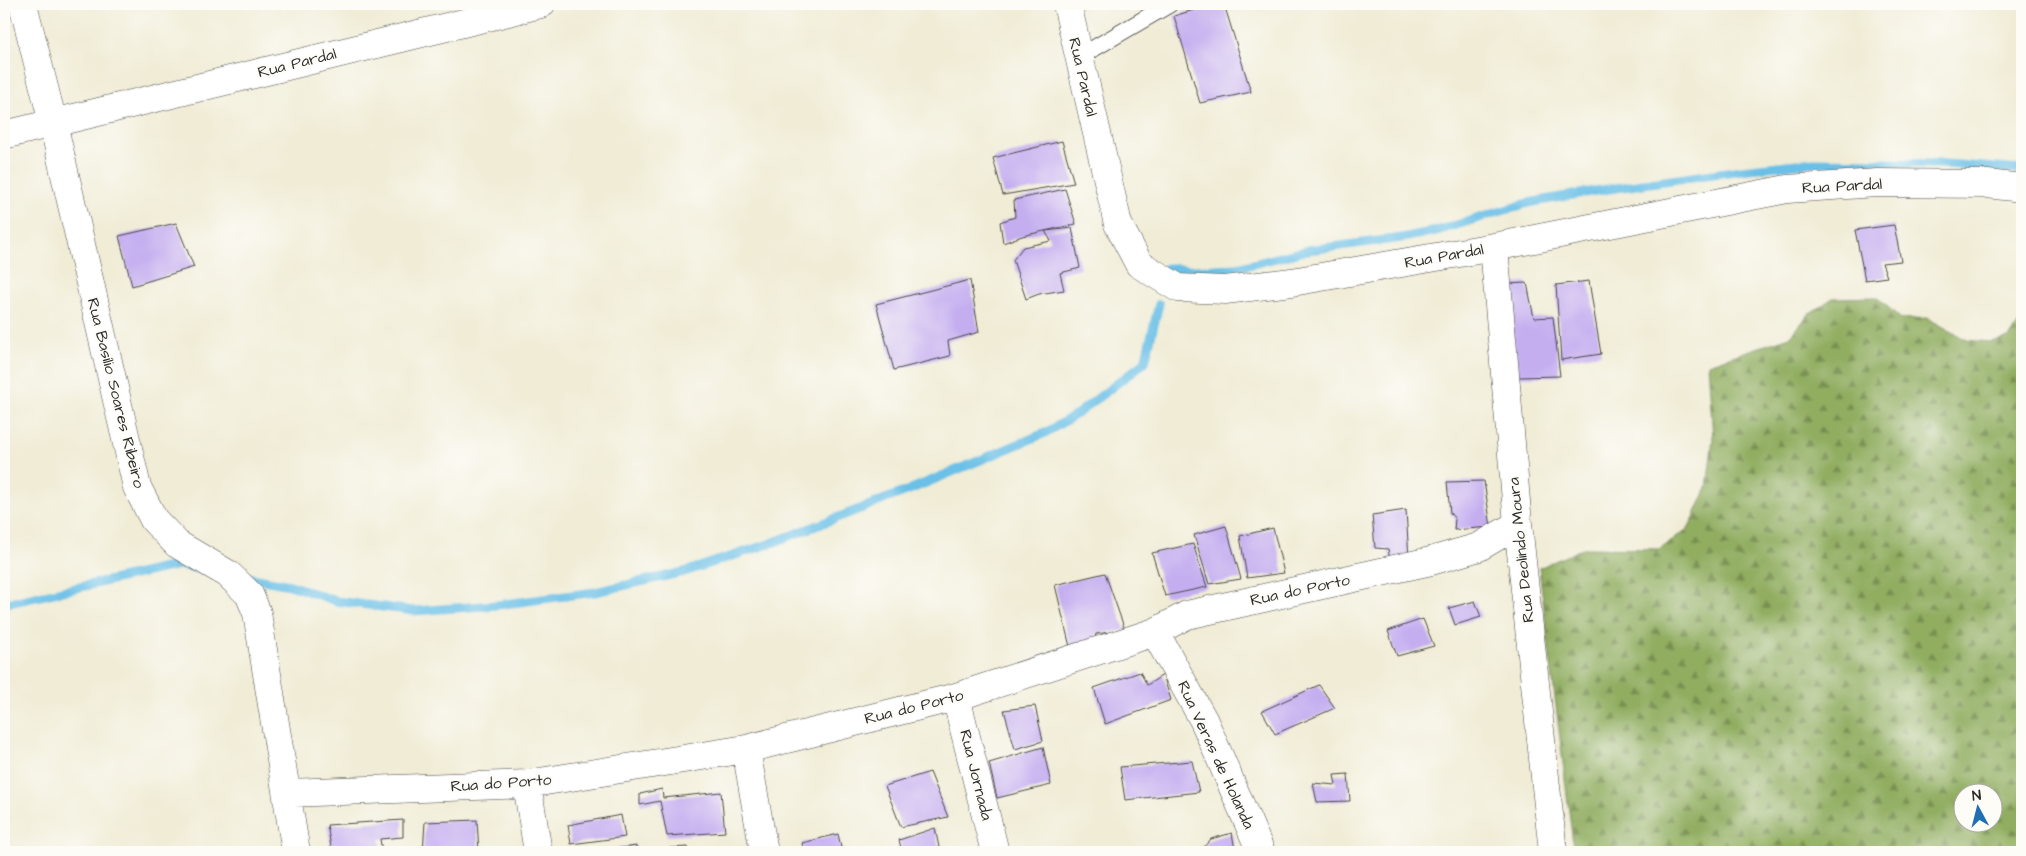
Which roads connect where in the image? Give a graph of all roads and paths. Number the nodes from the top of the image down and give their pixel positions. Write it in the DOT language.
graph roads {
  1 [pos="23,4"];
  2 [pos="536,4"];
  3 [pos="1067,4"];
  4 [pos="1170,4"];
  5 [pos="1079,57"];
  6 [pos="53,123"];
  7 [pos="4,135"];
  8 [pos="2022,188"];
  9 [pos="1494,248"];
  10 [pos="1518,524"];
  11 [pos="1155,632"];
  12 [pos="956,697"];
  13 [pos="746,749"];
  14 [pos="527,784"];
  15 [pos="288,793"];
  16 [pos="296,852"];
  17 [pos="538,852"];
  18 [pos="764,852"];
  19 [pos="995,852"];
  20 [pos="1261,852"];
  21 [pos="1553,852"];
  1 -- 6 [label="street, Rua Basílio Soares Ribeiro"];
  2 -- 6 [label="street, Rua Pardal"];
  3 -- 5 [label="street, Rua Pardal"];
  4 -- 5 [label="lane"];
  5 -- 9 [label="street, Rua Pardal"];
  6 -- 7 [label="street, Rua Pardal"];
  6 -- 15 [label="street, Rua Basílio Soares Ribeiro"];
  8 -- 9 [label="street, Rua Pardal"];
  9 -- 10 [label="street, Rua Deolindo Moura"];
  10 -- 11 [label="street, Rua do Porto"];
  10 -- 21 [label="street, Rua Deolindo Moura"];
  11 -- 12 [label="street, Rua do Porto"];
  11 -- 20 [label="street, Rua Veras de Holanda"];
  12 -- 13 [label="street, Rua do Porto"];
  12 -- 19 [label="street, Rua Jornada"];
  13 -- 14 [label="street, Rua do Porto"];
  13 -- 18 [label="street"];
  14 -- 15 [label="street, Rua do Porto"];
  14 -- 17 [label="street"];
  15 -- 16 [label="street, Rua Basílio Soares Ribeiro"];
}
